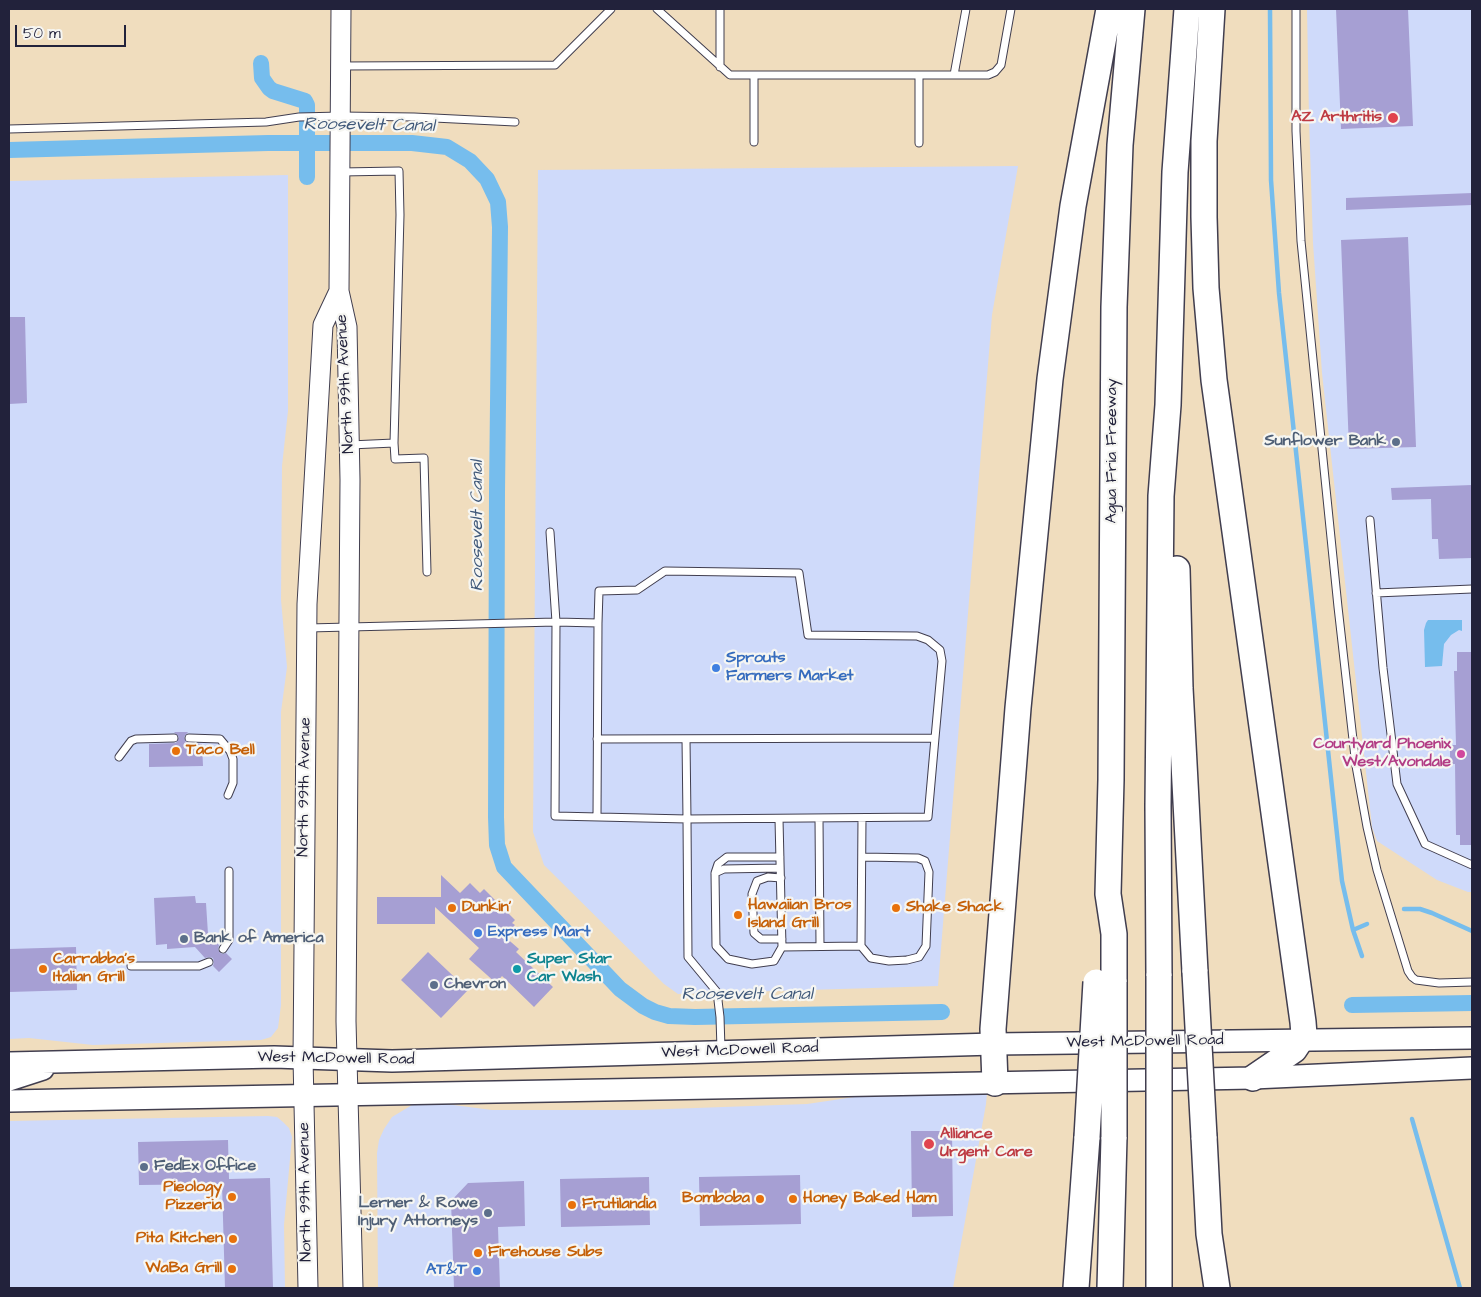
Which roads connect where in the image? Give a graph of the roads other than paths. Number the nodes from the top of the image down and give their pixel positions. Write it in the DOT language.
graph roads {
  1 [pos="340,9"];
  2 [pos="611,9"];
  3 [pos="658,9"];
  4 [pos="720,9"];
  5 [pos="966,9"];
  6 [pos="1011,9"];
  7 [pos="1109,9"];
  8 [pos="1132,9"];
  9 [pos="1187,9"];
  10 [pos="1212,9"];
  11 [pos="1296,9"];
  12 [pos="340,66"];
  13 [pos="720,67"];
  14 [pos="754,75"];
  15 [pos="919,75"];
  16 [pos="954,75"];
  17 [pos="341,122"];
  18 [pos="515,122"];
  19 [pos="9,129"];
  20 [pos="754,142"];
  21 [pos="919,143"];
  22 [pos="341,172"];
  23 [pos="339,290"];
  24 [pos="1168,405"];
  25 [pos="394,443"];
  26 [pos="350,445"];
  27 [pos="1370,520"];
  28 [pos="550,532"];
  29 [pos="427,572"];
  30 [pos="1472,589"];
  31 [pos="1376,593"];
  32 [pos="556,622"];
  33 [pos="598,623"];
  34 [pos="348,627"];
  35 [pos="306,628"];
  36 [pos="174,738"];
  37 [pos="189,738"];
  38 [pos="935,738"];
  39 [pos="597,739"];
  40 [pos="686,739"];
  41 [pos="119,757"];
  42 [pos="228,795"];
  43 [pos="597,817"];
  44 [pos="819,818"];
  45 [pos="862,818"];
  46 [pos="687,819"];
  47 [pos="779,819"];
  48 [pos="780,857"];
  49 [pos="862,857"];
  50 [pos="1472,865"];
  51 [pos="780,868"];
  52 [pos="229,871"];
  53 [pos="715,873"];
  54 [pos="781,878"];
  55 [pos="782,939"];
  56 [pos="820,946"];
  57 [pos="861,946"];
  58 [pos="782,947"];
  59 [pos="223,949"];
  60 [pos="210,962"];
  61 [pos="131,966"];
  62 [pos="1105,982"];
  63 [pos="1472,982"];
  64 [pos="1472,1038"];
  65 [pos="1301,1039"];
  66 [pos="994,1044"];
  67 [pos="721,1052"];
  68 [pos="304,1058"];
  69 [pos="347,1060"];
  70 [pos="62,1062"];
  71 [pos="9,1063"];
  72 [pos="1472,1068"];
  73 [pos="1253,1078"];
  74 [pos="9,1080"];
  75 [pos="995,1083"];
  76 [pos="348,1094"];
  77 [pos="304,1095"];
  78 [pos="9,1101"];
  79 [pos="308,1288"];
  80 [pos="353,1288"];
  81 [pos="1076,1288"];
  82 [pos="1110,1288"];
  83 [pos="1159,1288"];
  84 [pos="1217,1288"];
  1 -- 12 [label="main road, North 99th Avenue"];
  2 -- 12 [label="lane"];
  3 -- 13 [label="lane"];
  4 -- 13 [label="lane"];
  5 -- 16 [label="lane"];
  6 -- 16 [label="lane"];
  7 -- 66 [label="highway"];
  8 -- 62 [label="highway, Agua Fria Freeway"];
  9 -- 24 [label="highway"];
  10 -- 65 [label="highway"];
  11 -- 63 [label="lane"];
  12 -- 17 [label="main road, North 99th Avenue"];
  13 -- 14 [label="lane"];
  14 -- 15 [label="lane"];
  14 -- 20 [label="lane"];
  15 -- 16 [label="lane"];
  15 -- 21 [label="lane"];
  17 -- 18 [label="lane"];
  17 -- 19 [label="lane"];
  17 -- 22 [label="main road, North 99th Avenue"];
  22 -- 23 [label="main road, North 99th Avenue"];
  22 -- 25 [label="lane"];
  23 -- 26 [label="main road, North 99th Avenue"];
  23 -- 35 [label="main road, North 99th Avenue"];
  24 -- 83 [label="highway, bridge"];
  24 -- 84 [label="highway, bridge"];
  25 -- 26 [label="lane"];
  25 -- 29 [label="lane"];
  26 -- 34 [label="main road, North 99th Avenue"];
  27 -- 31 [label="lane"];
  28 -- 32 [label="lane"];
  30 -- 31 [label="lane"];
  31 -- 50 [label="lane"];
  32 -- 33 [label="lane"];
  32 -- 34 [label="lane"];
  32 -- 43 [label="lane"];
  33 -- 38 [label="lane"];
  33 -- 39 [label="lane"];
  34 -- 35 [label="lane"];
  34 -- 69 [label="main road, North 99th Avenue"];
  35 -- 68 [label="main road, North 99th Avenue"];
  36 -- 41 [label="lane"];
  37 -- 42 [label="lane"];
  38 -- 40 [label="lane"];
  38 -- 45 [label="lane"];
  39 -- 40 [label="lane"];
  39 -- 43 [label="lane"];
  40 -- 46 [label="lane"];
  43 -- 46 [label="lane"];
  44 -- 45 [label="lane"];
  44 -- 47 [label="lane"];
  44 -- 56 [label="lane"];
  45 -- 49 [label="lane"];
  46 -- 47 [label="lane"];
  46 -- 67 [label="lane"];
  47 -- 48 [label="lane"];
  48 -- 51 [label="lane"];
  48 -- 53 [label="lane"];
  49 -- 57 [label="lane"];
  49 -- 57 [label="lane"];
  51 -- 53 [label="lane"];
  51 -- 54 [label="lane"];
  52 -- 59 [label="lane"];
  53 -- 58 [label="lane"];
  54 -- 55 [label="lane"];
  54 -- 55 [label="lane"];
  55 -- 58 [label="lane"];
  56 -- 57 [label="lane"];
  56 -- 58 [label="lane"];
  60 -- 61 [label="lane"];
  62 -- 81 [label="highway, bridge"];
  62 -- 82 [label="highway, bridge"];
  64 -- 65 [label="main road, West McDowell Road"];
  65 -- 66 [label="main road, West McDowell Road"];
  65 -- 73 [label="highway"];
  66 -- 67 [label="main road, West McDowell Road"];
  66 -- 75 [label="highway"];
  67 -- 69 [label="main road, West McDowell Road"];
  68 -- 69 [label="main road, West McDowell Road"];
  68 -- 70 [label="main road, West McDowell Road"];
  68 -- 77 [label="main road, North 99th Avenue"];
  69 -- 76 [label="main road, North 99th Avenue"];
  70 -- 71 [label="main road, West McDowell Road"];
  70 -- 74 [label="main road"];
  72 -- 73 [label="main road, West McDowell Road"];
  73 -- 75 [label="main road, West McDowell Road"];
  75 -- 76 [label="main road, West McDowell Road"];
  76 -- 77 [label="main road, West McDowell Road"];
  76 -- 80 [label="main road, North 99th Avenue"];
  77 -- 78 [label="main road, West McDowell Road"];
  77 -- 79 [label="main road, North 99th Avenue"];
}
